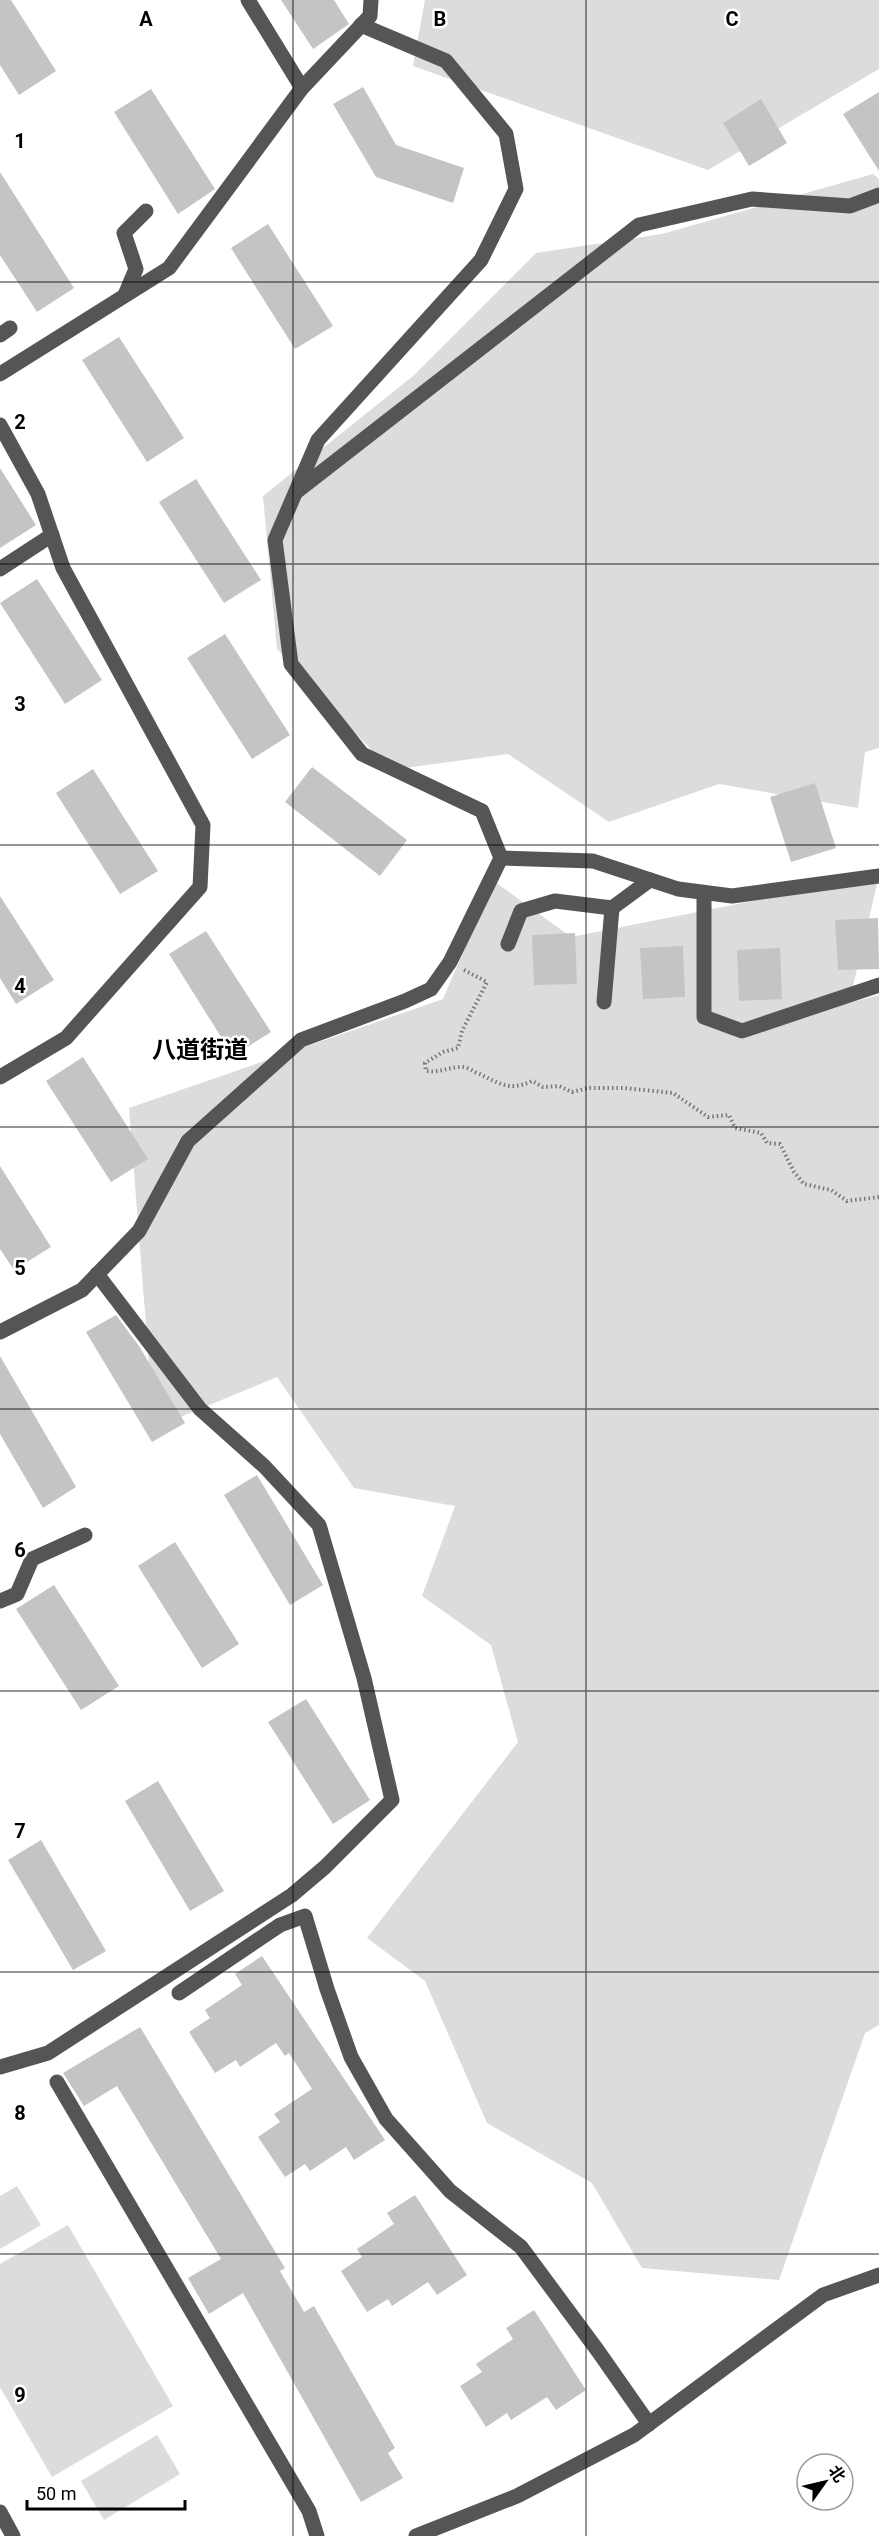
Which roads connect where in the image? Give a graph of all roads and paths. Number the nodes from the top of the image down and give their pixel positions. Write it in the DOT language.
graph roads {
  1 [pos="248,0"];
  2 [pos="372,0"];
  3 [pos="361,25"];
  4 [pos="302,88"];
  5 [pos="879,195"];
  6 [pos="146,211"];
  7 [pos="125,296"];
  8 [pos="0,374"];
  9 [pos="0,425"];
  10 [pos="294,494"];
  11 [pos="52,535"];
  12 [pos="0,569"];
  13 [pos="501,858"];
  14 [pos="879,876"];
  15 [pos="650,880"];
  16 [pos="704,893"];
  17 [pos="612,908"];
  18 [pos="508,944"];
  19 [pos="450,962"];
  20 [pos="879,985"];
  21 [pos="604,1002"];
  22 [pos="0,1077"];
  23 [pos="879,1197"];
  24 [pos="98,1274"];
  25 [pos="0,1332"];
  26 [pos="85,1535"];
  27 [pos="0,1601"];
  28 [pos="179,1993"];
  29 [pos="0,2067"];
  30 [pos="57,2082"];
  31 [pos="879,2276"];
  32 [pos="649,2424"];
  33 [pos="0,2512"];
  34 [pos="13,2536"];
  35 [pos="317,2536"];
  36 [pos="416,2536"];
  1 -- 4 [label="street"];
  2 -- 3 [label="street"];
  3 -- 4 [label="street"];
  3 -- 10 [label="street"];
  4 -- 7 [label="street"];
  5 -- 10 [label="street"];
  6 -- 7 [label="street"];
  7 -- 8 [label="street"];
  9 -- 11 [label="street"];
  10 -- 13 [label="street"];
  11 -- 12 [label="street"];
  11 -- 22 [label="street"];
  13 -- 15 [label="street"];
  13 -- 19 [label="street"];
  14 -- 16 [label="street"];
  15 -- 16 [label="street"];
  15 -- 17 [label="street"];
  16 -- 20 [label="street"];
  17 -- 18 [label="street"];
  17 -- 21 [label="street"];
  19 -- 23 [label="path"];
  19 -- 24 [label="street"];
  24 -- 25 [label="street"];
  24 -- 29 [label="street"];
  26 -- 27 [label="street"];
  28 -- 32 [label="street"];
  30 -- 35 [label="street"];
  31 -- 32 [label="street"];
  32 -- 36 [label="street"];
  33 -- 34 [label="street"];
}
